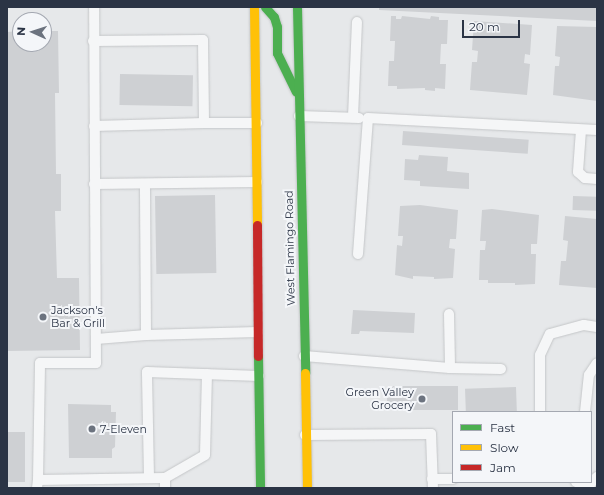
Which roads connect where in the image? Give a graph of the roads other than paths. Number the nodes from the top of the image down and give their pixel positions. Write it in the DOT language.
graph roads {
  1 [pos="94,7"];
  2 [pos="254,7"];
  3 [pos="265,7"];
  4 [pos="297,7"];
  5 [pos="357,22"];
  6 [pos="93,41"];
  7 [pos="299,100"];
  8 [pos="299,116"];
  9 [pos="353,117"];
  10 [pos="368,118"];
  11 [pos="257,122"];
  12 [pos="204,123"];
  13 [pos="94,126"];
  14 [pos="581,130"];
  15 [pos="597,130"];
  16 [pos="597,179"];
  17 [pos="257,182"];
  18 [pos="94,184"];
  19 [pos="145,184"];
  20 [pos="358,254"];
  21 [pos="449,314"];
  22 [pos="597,327"];
  23 [pos="258,332"];
  24 [pos="146,335"];
  25 [pos="96,339"];
  26 [pos="304,356"];
  27 [pos="597,363"];
  28 [pos="450,368"];
  29 [pos="501,369"];
  30 [pos="207,374"];
  31 [pos="259,376"];
  32 [pos="540,411"];
  33 [pos="586,411"];
  34 [pos="305,435"];
  35 [pos="149,478"];
  36 [pos="452,479"];
  37 [pos="165,483"];
  38 [pos="433,483"];
  39 [pos="38,484"];
  40 [pos="260,488"];
  41 [pos="306,488"];
  1 -- 6 [label="lane"];
  2 -- 11 [label="main road"];
  3 -- 7 [label="main road"];
  4 -- 7 [label="main road, West Flamingo Road"];
  5 -- 9 [label="lane"];
  6 -- 12 [label="lane"];
  6 -- 13 [label="lane"];
  7 -- 8 [label="main road, West Flamingo Road"];
  8 -- 9 [label="lane"];
  8 -- 26 [label="main road, West Flamingo Road"];
  9 -- 10 [label="lane"];
  10 -- 14 [label="lane"];
  10 -- 20 [label="lane"];
  11 -- 12 [label="lane"];
  11 -- 17 [label="main road"];
  12 -- 13 [label="lane"];
  13 -- 18 [label="lane"];
  14 -- 15 [label="lane"];
  14 -- 16 [label="lane"];
  17 -- 19 [label="lane"];
  17 -- 23 [label="main road"];
  18 -- 19 [label="lane"];
  18 -- 25 [label="lane"];
  19 -- 24 [label="lane"];
  21 -- 28 [label="lane"];
  22 -- 32 [label="lane"];
  23 -- 24 [label="lane"];
  23 -- 31 [label="main road"];
  24 -- 25 [label="lane"];
  25 -- 39 [label="lane"];
  26 -- 28 [label="lane"];
  26 -- 34 [label="main road, West Flamingo Road"];
  27 -- 33 [label="lane"];
  28 -- 29 [label="lane"];
  30 -- 31 [label="lane"];
  30 -- 35 [label="lane"];
  30 -- 37 [label="lane"];
  31 -- 40 [label="main road"];
  34 -- 38 [label="lane"];
  34 -- 41 [label="main road, West Flamingo Road"];
  35 -- 37 [label="lane"];
  35 -- 39 [label="lane"];
  36 -- 38 [label="lane"];
}
